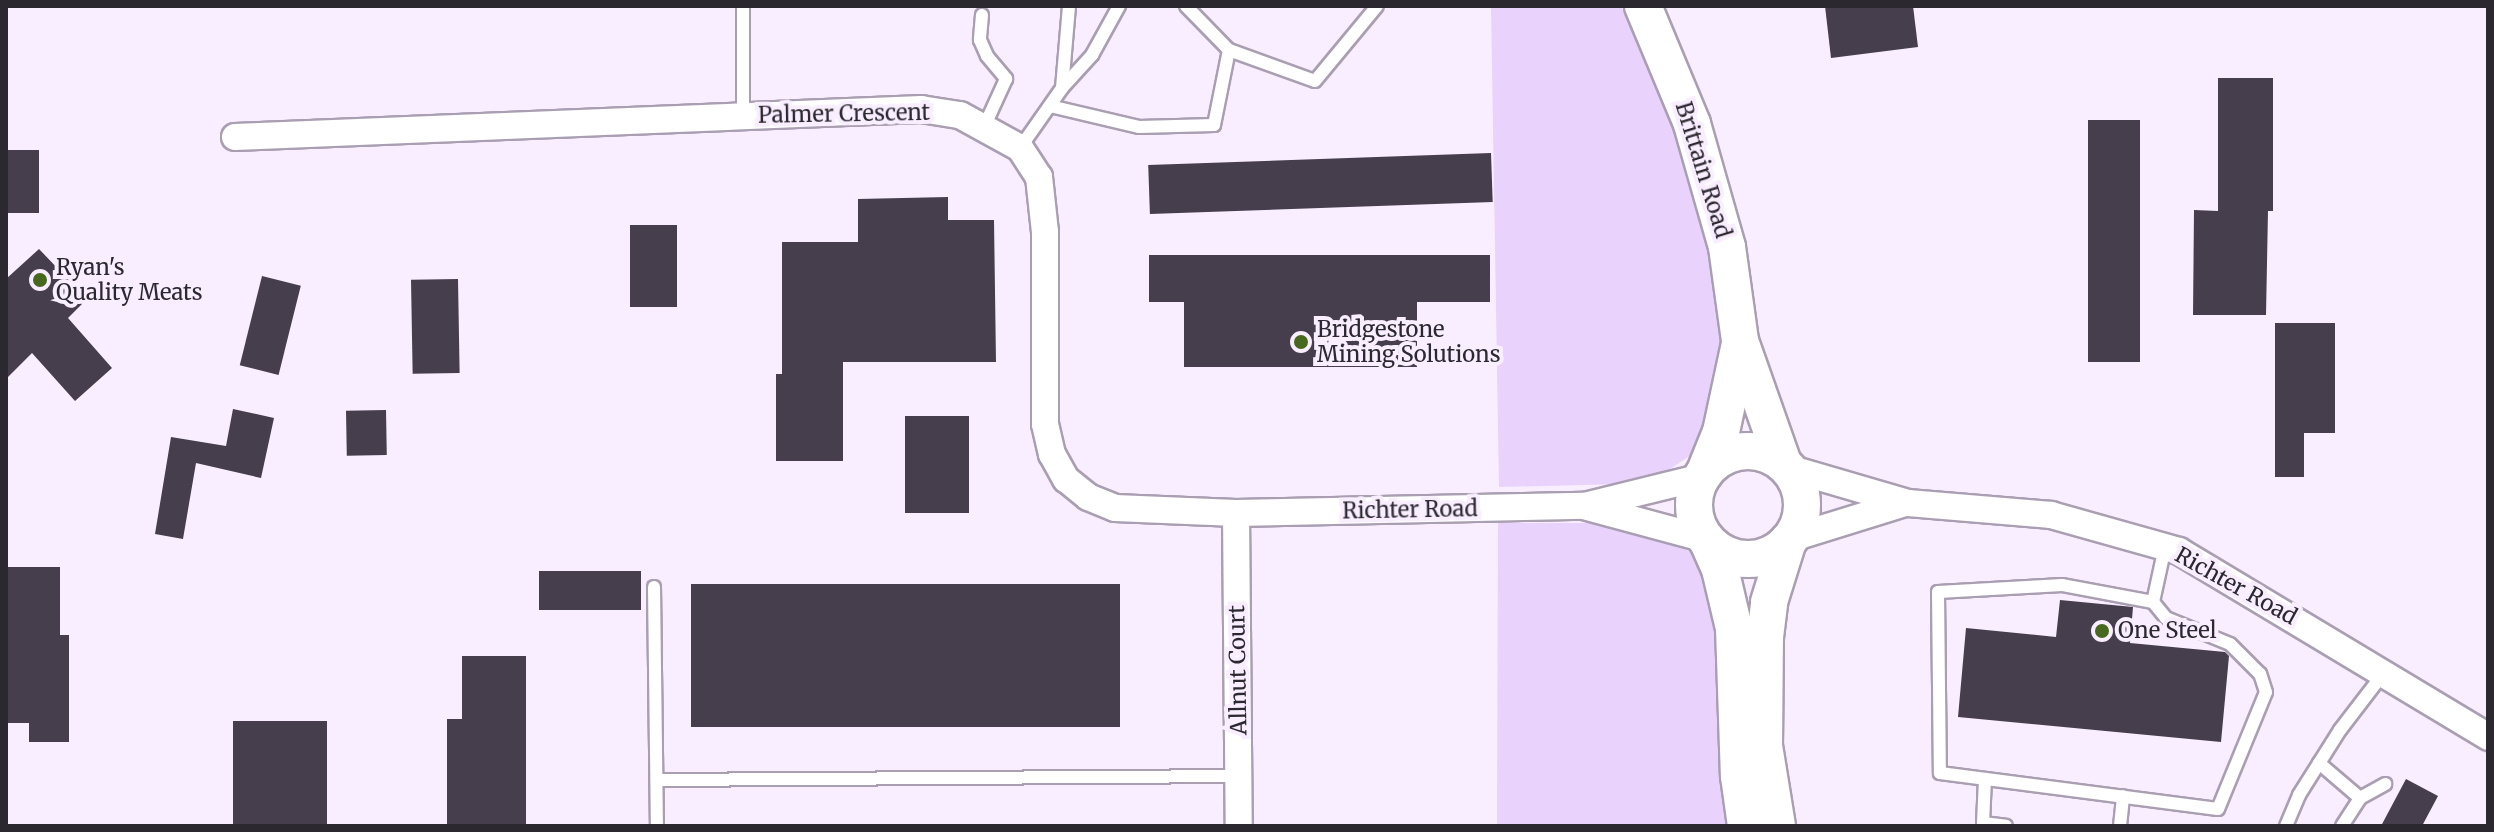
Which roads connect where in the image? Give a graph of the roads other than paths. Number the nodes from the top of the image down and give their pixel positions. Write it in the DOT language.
graph roads {
  1 [pos="743,6"];
  2 [pos="1069,6"];
  3 [pos="1119,6"];
  4 [pos="1186,6"];
  5 [pos="1377,6"];
  6 [pos="1643,6"];
  7 [pos="982,15"];
  8 [pos="1229,50"];
  9 [pos="1062,88"];
  10 [pos="1050,106"];
  11 [pos="743,117"];
  12 [pos="984,127"];
  13 [pos="235,137"];
  14 [pos="1020,148"];
  15 [pos="1740,341"];
  16 [pos="1786,466"];
  17 [pos="1703,476"];
  18 [pos="1908,503"];
  19 [pos="1584,506"];
  20 [pos="1236,513"];
  21 [pos="1707,540"];
  22 [pos="1790,540"];
  23 [pos="2165,547"];
  24 [pos="654,587"];
  25 [pos="2153,602"];
  26 [pos="2383,674"];
  27 [pos="2488,737"];
  28 [pos="2319,763"];
  29 [pos="1239,776"];
  30 [pos="1985,779"];
  31 [pos="657,780"];
  32 [pos="2385,784"];
  33 [pos="2123,796"];
  34 [pos="2360,798"];
  35 [pos="657,826"];
  36 [pos="1239,826"];
  37 [pos="1746,826"];
  38 [pos="1777,826"];
  39 [pos="2006,826"];
  40 [pos="2120,826"];
  41 [pos="2286,826"];
  42 [pos="2342,826"];
  1 -- 11 [label="lane"];
  2 -- 9 [label="lane"];
  3 -- 9 [label="lane"];
  4 -- 8 [label="lane"];
  5 -- 8 [label="lane"];
  6 -- 15 [label="main road, Brittain Road"];
  7 -- 12 [label="lane"];
  8 -- 10 [label="lane"];
  9 -- 10 [label="lane"];
  10 -- 14 [label="lane"];
  11 -- 12 [label="street, Palmer Crescent"];
  11 -- 13 [label="street, Palmer Crescent"];
  12 -- 14 [label="street, Palmer Crescent"];
  14 -- 20 [label="street"];
  15 -- 16 [label="main road, Brittain Road"];
  15 -- 17 [label="main road, Brittain Road"];
  16 -- 17 [label="main road"];
  16 -- 18 [label="street, Richter Road"];
  16 -- 22 [label="main road"];
  17 -- 19 [label="street, Richter Road"];
  17 -- 21 [label="main road"];
  18 -- 22 [label="street, Richter Road"];
  18 -- 23 [label="street, Richter Road"];
  19 -- 20 [label="street, Richter Road"];
  19 -- 21 [label="street, Richter Road"];
  20 -- 29 [label="street, Allnut Court"];
  21 -- 22 [label="main road"];
  21 -- 37 [label="main road"];
  22 -- 38 [label="main road"];
  23 -- 25 [label="lane"];
  23 -- 26 [label="street, Richter Road"];
  24 -- 31 [label="lane"];
  25 -- 30 [label="lane"];
  25 -- 33 [label="lane"];
  26 -- 27 [label="street, Richter Road"];
  26 -- 28 [label="lane"];
  28 -- 34 [label="lane"];
  28 -- 41 [label="lane"];
  29 -- 31 [label="lane"];
  29 -- 36 [label="street, Allnut Court"];
  30 -- 33 [label="lane"];
  30 -- 39 [label="lane"];
  31 -- 35 [label="lane"];
  32 -- 34 [label="lane"];
  33 -- 40 [label="lane"];
  34 -- 42 [label="lane"];
}
